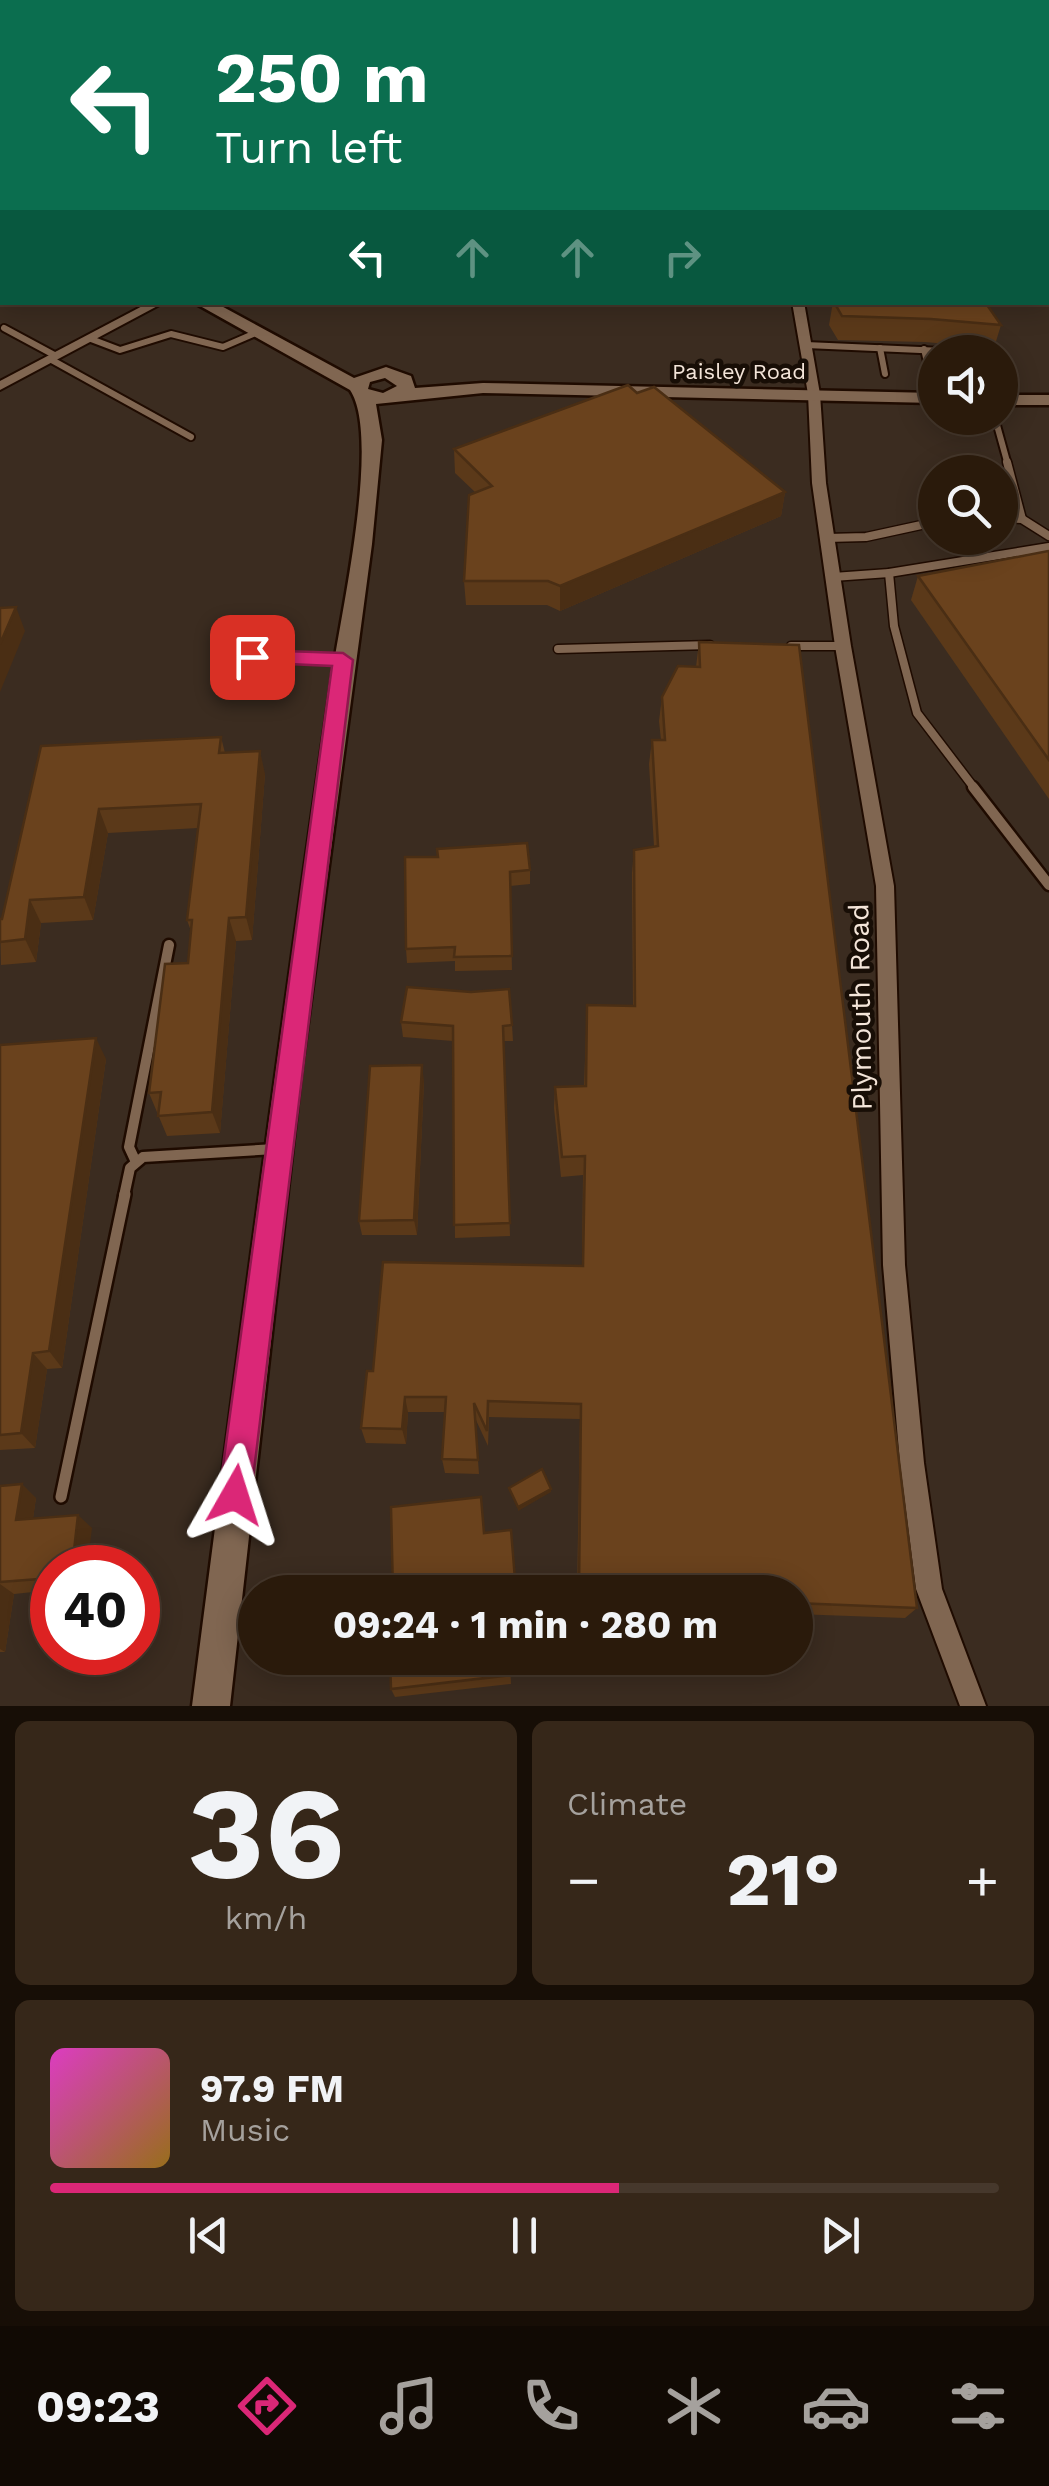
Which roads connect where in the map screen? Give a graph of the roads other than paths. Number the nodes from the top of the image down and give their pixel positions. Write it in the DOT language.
graph roads {
  1 [pos="154,305"];
  2 [pos="207,305"];
  3 [pos="799,305"];
  4 [pos="4,328"];
  5 [pos="258,332"];
  6 [pos="91,338"];
  7 [pos="277,342"];
  8 [pos="806,345"];
  9 [pos="880,348"];
  10 [pos="918,349"];
  11 [pos="53,358"];
  12 [pos="374,373"];
  13 [pos="885,374"];
  14 [pos="0,386"];
  15 [pos="398,389"];
  16 [pos="362,392"];
  17 [pos="814,394"];
  18 [pos="918,397"];
  19 [pos="1018,400"];
  20 [pos="1049,400"];
  21 [pos="1000,435"];
  22 [pos="191,437"];
  23 [pos="373,440"];
  24 [pos="1018,518"];
  25 [pos="1022,518"];
  26 [pos="918,525"];
  27 [pos="1049,536"];
  28 [pos="827,538"];
  29 [pos="1049,547"];
  30 [pos="888,573"];
  31 [pos="833,576"];
  32 [pos="714,645"];
  33 [pos="780,646"];
  34 [pos="843,646"];
  35 [pos="558,649"];
  36 [pos="252,657"];
  37 [pos="343,660"];
  38 [pos="1049,885"];
  39 [pos="169,945"];
  40 [pos="278,1148"];
  41 [pos="135,1160"];
  42 [pos="61,1497"];
  43 [pos="211,1706"];
  44 [pos="974,1706"];
  1 -- 6 [label="street"];
  2 -- 5 [label="street"];
  3 -- 8 [label="street, Plymouth Road"];
  4 -- 11 [label="lane"];
  5 -- 6 [label="lane"];
  5 -- 7 [label="street"];
  6 -- 11 [label="street"];
  7 -- 12 [label="street"];
  7 -- 16 [label="street"];
  8 -- 9 [label="lane"];
  8 -- 17 [label="street, Plymouth Road"];
  9 -- 10 [label="lane"];
  9 -- 13 [label="lane"];
  11 -- 14 [label="street"];
  11 -- 22 [label="lane"];
  12 -- 15 [label="street"];
  12 -- 16 [label="street"];
  15 -- 16 [label="street"];
  15 -- 17 [label="street, Paisley Road"];
  15 -- 23 [label="street"];
  16 -- 23 [label="street"];
  17 -- 18 [label="street, Paisley Road"];
  17 -- 28 [label="street, Plymouth Road"];
  19 -- 20 [label="street"];
  21 -- 25 [label="lane"];
  23 -- 37 [label="street"];
  24 -- 25 [label="lane"];
  25 -- 27 [label="lane"];
  26 -- 28 [label="lane"];
  28 -- 31 [label="street, Plymouth Road"];
  29 -- 30 [label="lane"];
  30 -- 31 [label="lane"];
  30 -- 38 [label="lane"];
  31 -- 34 [label="street, Plymouth Road"];
  32 -- 35 [label="lane"];
  33 -- 34 [label="lane"];
  34 -- 44 [label="street, Plymouth Road"];
  36 -- 37 [label="lane"];
  37 -- 40 [label="street"];
  39 -- 41 [label="lane"];
  40 -- 41 [label="lane"];
  40 -- 43 [label="street"];
  41 -- 42 [label="lane"];
}
